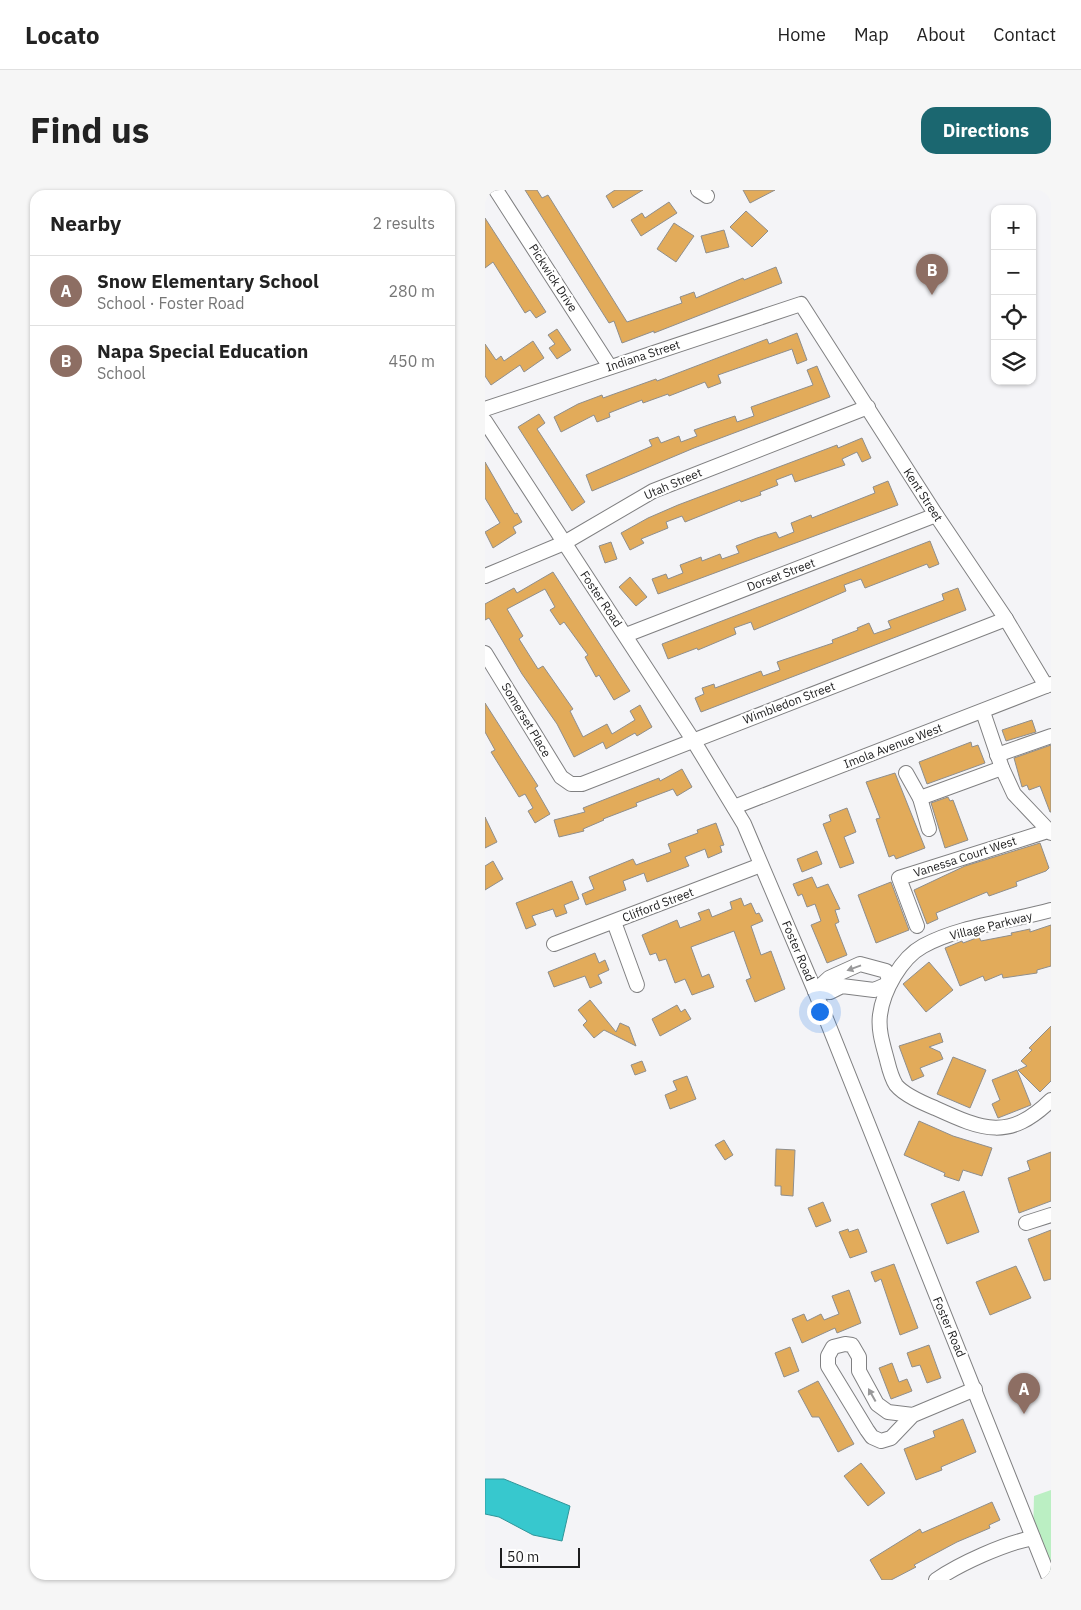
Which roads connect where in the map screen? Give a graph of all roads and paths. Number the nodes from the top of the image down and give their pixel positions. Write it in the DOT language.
graph roads {
  1 [pos="496,190"];
  2 [pos="801,304"];
  3 [pos="610,366"];
  4 [pos="868,407"];
  5 [pos="485,409"];
  6 [pos="485,421"];
  7 [pos="936,515"];
  8 [pos="564,543"];
  9 [pos="485,576"];
  10 [pos="1006,619"];
  11 [pos="626,635"];
  12 [pos="485,653"];
  13 [pos="1048,686"];
  14 [pos="983,712"];
  15 [pos="1051,736"];
  16 [pos="693,740"];
  17 [pos="997,754"];
  18 [pos="1002,768"];
  19 [pos="906,772"];
  20 [pos="571,784"];
  21 [pos="920,798"];
  22 [pos="733,807"];
  23 [pos="929,829"];
  24 [pos="1051,831"];
  25 [pos="761,865"];
  26 [pos="1051,910"];
  27 [pos="614,922"];
  28 [pos="917,926"];
  29 [pos="554,944"];
  30 [pos="890,983"];
  31 [pos="637,985"];
  32 [pos="815,991"];
  33 [pos="1051,1100"];
  34 [pos="1051,1215"];
  35 [pos="1026,1223"];
  36 [pos="975,1389"];
  37 [pos="913,1415"];
  38 [pos="1033,1538"];
  39 [pos="936,1580"];
  40 [pos="1050,1580"];
  1 -- 3 [label="street, Pickwick Drive"];
  2 -- 3 [label="street, Indiana Street"];
  2 -- 4 [label="street, Kent Street"];
  3 -- 5 [label="street, Indiana Street"];
  4 -- 7 [label="street, Kent Street"];
  4 -- 8 [label="street, Utah Street"];
  6 -- 8 [label="street, Foster Road"];
  7 -- 10 [label="street, Kent Street"];
  7 -- 11 [label="street, Dorset Street"];
  8 -- 9 [label="street, Utah Street"];
  8 -- 11 [label="street, Foster Road"];
  10 -- 13 [label="street, Kent Street"];
  10 -- 16 [label="street, Wimbledon Street"];
  11 -- 16 [label="street, Foster Road"];
  12 -- 20 [label="street, Somerset Place"];
  13 -- 14 [label="street, Imola Avenue West"];
  14 -- 17 [label="street"];
  14 -- 22 [label="street, Imola Avenue West"];
  15 -- 17 [label="street"];
  16 -- 20 [label="street, Wimbledon Street"];
  16 -- 22 [label="street, Foster Road"];
  17 -- 18 [label="street"];
  18 -- 21 [label="street"];
  18 -- 24 [label="street"];
  19 -- 21 [label="street"];
  21 -- 23 [label="street"];
  22 -- 25 [label="street, Foster Road"];
  24 -- 28 [label="street, Vanessa Court West"];
  25 -- 27 [label="street, Clifford Street"];
  25 -- 32 [label="street, Foster Road"];
  26 -- 30 [label="street, Village Parkway"];
  27 -- 29 [label="street, Clifford Street"];
  27 -- 31 [label="street"];
  30 -- 32 [label="street"];
  30 -- 32 [label="street, one-way"];
  30 -- 33 [label="street, Village Parkway"];
  32 -- 36 [label="street, Foster Road"];
  34 -- 35 [label="street"];
  36 -- 37 [label="street"];
  36 -- 38 [label="street, Foster Road"];
  37 -- 37 [label="street, one-way"];
  38 -- 39 [label="street"];
  38 -- 40 [label="street, Foster Road"];
}
